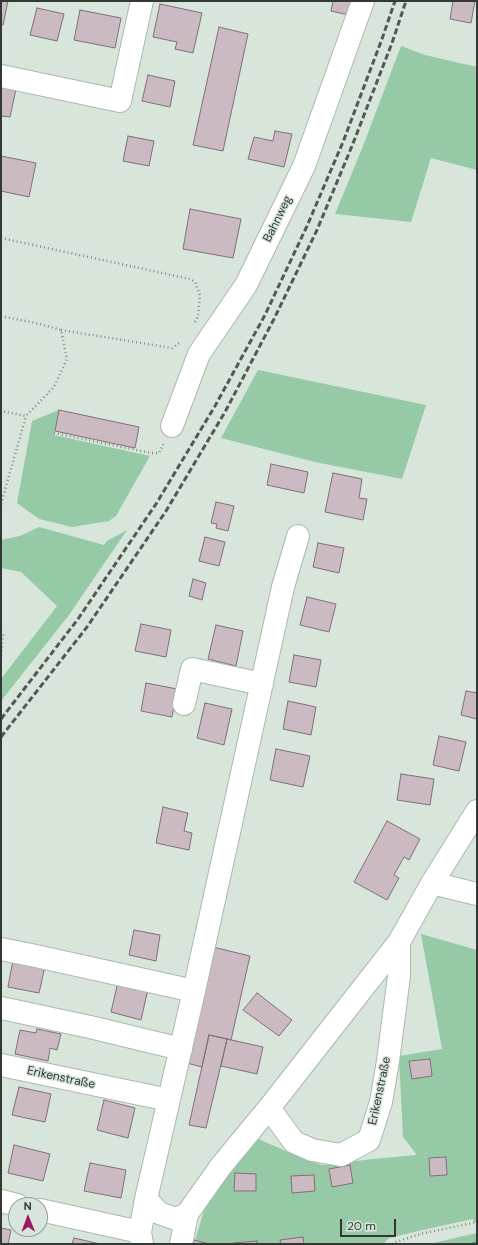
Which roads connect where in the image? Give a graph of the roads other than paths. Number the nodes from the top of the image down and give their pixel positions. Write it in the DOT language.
graph roads {
  1 [pos="142,1"];
  2 [pos="363,1"];
  3 [pos="1,76"];
  4 [pos="172,426"];
  5 [pos="298,536"];
  6 [pos="262,684"];
  7 [pos="184,704"];
  8 [pos="477,811"];
  9 [pos="432,884"];
  10 [pos="477,894"];
  11 [pos="399,942"];
  12 [pos="1,949"];
  13 [pos="194,991"];
  14 [pos="1,1008"];
  15 [pos="181,1049"];
  16 [pos="1,1066"];
  17 [pos="169,1100"];
  18 [pos="269,1108"];
  19 [pos="146,1199"];
  20 [pos="48,1212"];
  21 [pos="187,1214"];
  22 [pos="141,1238"];
  23 [pos="181,1244"];
  1 -- 3 [label="street"];
  2 -- 4 [label="street, Bahnweg"];
  5 -- 6 [label="street"];
  6 -- 7 [label="street"];
  6 -- 13 [label="street"];
  8 -- 9 [label="street, Erikenstraße"];
  9 -- 10 [label="street"];
  9 -- 11 [label="street, Erikenstraße"];
  11 -- 18 [label="street, Erikenstraße"];
  11 -- 18 [label="street, Erikenstraße"];
  12 -- 13 [label="street"];
  13 -- 15 [label="street"];
  14 -- 15 [label="street"];
  15 -- 17 [label="street"];
  16 -- 17 [label="street, Erikenstraße"];
  17 -- 19 [label="street"];
  18 -- 21 [label="street, Erikenstraße"];
  19 -- 21 [label="street"];
  19 -- 22 [label="street"];
  20 -- 22 [label="street"];
  21 -- 23 [label="street"];
}
